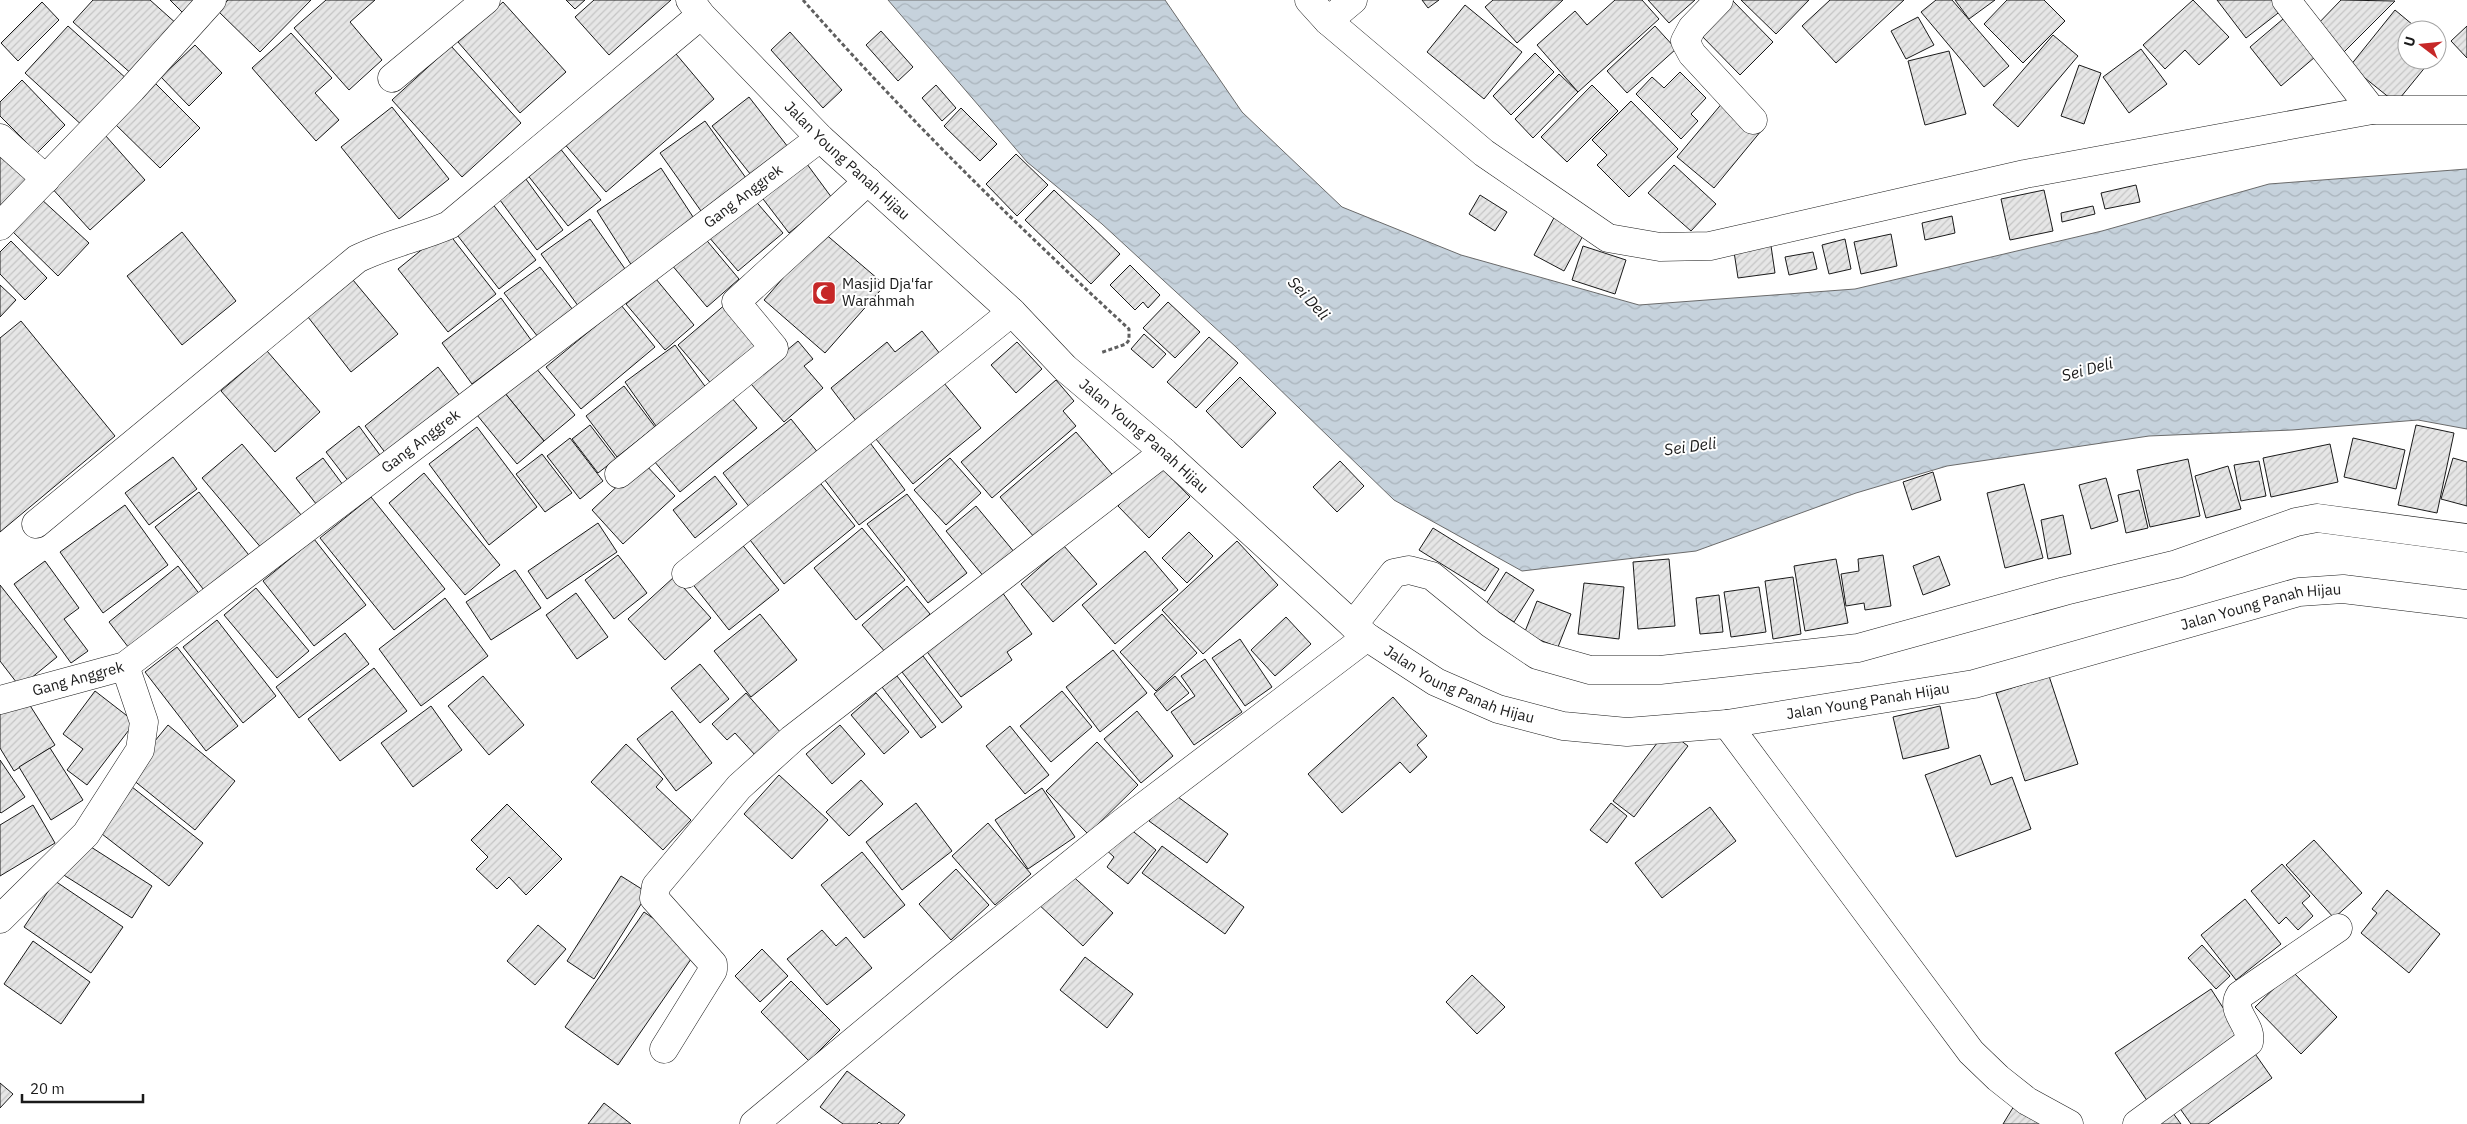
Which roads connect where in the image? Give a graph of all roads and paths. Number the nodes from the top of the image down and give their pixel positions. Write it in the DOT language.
graph roads {
  1 [pos="212,0"];
  2 [pos="486,0"];
  3 [pos="803,0"];
  4 [pos="1309,0"];
  5 [pos="1353,0"];
  6 [pos="1720,0"];
  7 [pos="2286,0"];
  8 [pos="696,8"];
  9 [pos="1328,21"];
  10 [pos="392,78"];
  11 [pos="2372,110"];
  12 [pos="2467,110"];
  13 [pos="1753,120"];
  14 [pos="0,138"];
  15 [pos="820,138"];
  16 [pos="46,179"];
  17 [pos="868,181"];
  18 [pos="0,226"];
  19 [pos="1012,312"];
  20 [pos="1065,368"];
  21 [pos="1164,452"];
  22 [pos="620,474"];
  23 [pos="36,524"];
  24 [pos="2467,538"];
  25 [pos="686,574"];
  26 [pos="2467,604"];
  27 [pos="1360,631"];
  28 [pos="125,666"];
  29 [pos="0,700"];
  30 [pos="1727,724"];
  31 [pos="0,919"];
  32 [pos="2338,928"];
  33 [pos="664,1049"];
  34 [pos="754,1124"];
  35 [pos="2069,1124"];
  36 [pos="2137,1124"];
  1 -- 16 [label="street"];
  2 -- 10 [label="street"];
  3 -- 20 [label="path"];
  4 -- 9 [label="street"];
  5 -- 9 [label="street"];
  6 -- 13 [label="street"];
  7 -- 11 [label="street"];
  8 -- 15 [label="street, Jalan Young Panah Hijau"];
  8 -- 23 [label="street"];
  9 -- 11 [label="street"];
  11 -- 12 [label="street"];
  14 -- 16 [label="street"];
  15 -- 17 [label="street, Jalan Young Panah Hijau"];
  15 -- 28 [label="street, Gang Anggrek"];
  16 -- 18 [label="street"];
  17 -- 19 [label="street, Jalan Young Panah Hijau"];
  17 -- 22 [label="street"];
  19 -- 20 [label="street, Jalan Young Panah Hijau"];
  19 -- 25 [label="street"];
  20 -- 21 [label="street, Jalan Young Panah Hijau"];
  21 -- 27 [label="street, Jalan Young Panah Hijau"];
  21 -- 33 [label="street"];
  24 -- 27 [label="street"];
  26 -- 30 [label="street, Jalan Young Panah Hijau"];
  27 -- 30 [label="street, Jalan Young Panah Hijau"];
  27 -- 34 [label="street"];
  28 -- 29 [label="street, Gang Anggrek"];
  28 -- 31 [label="street"];
  30 -- 35 [label="street"];
  32 -- 36 [label="street"];
}
